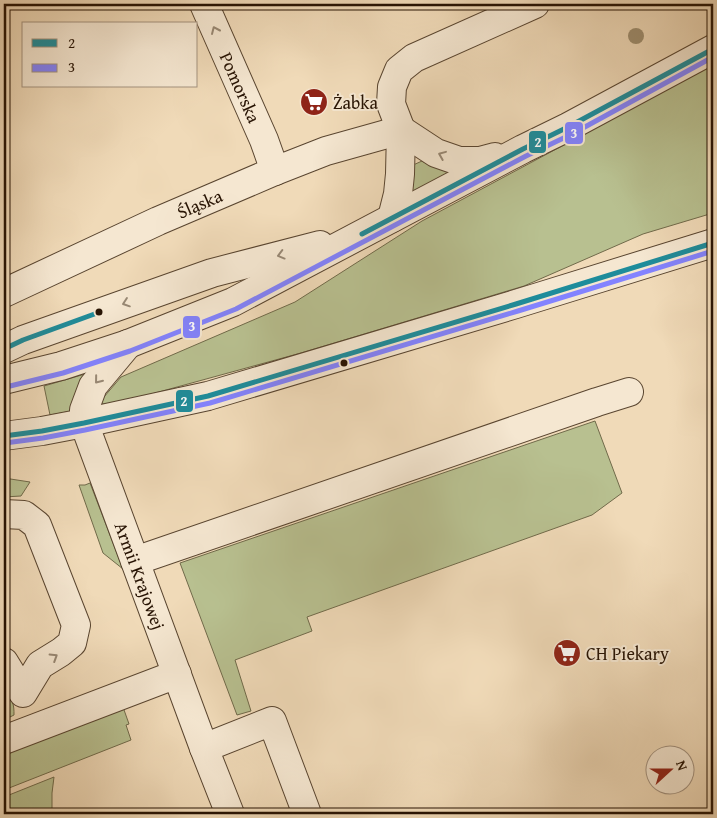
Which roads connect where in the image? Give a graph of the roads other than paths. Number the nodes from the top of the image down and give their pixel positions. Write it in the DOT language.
graph roads {
  1 [pos="204,4"];
  2 [pos="535,4"];
  3 [pos="713,49"];
  4 [pos="401,130"];
  5 [pos="523,149"];
  6 [pos="275,172"];
  7 [pos="392,218"];
  8 [pos="362,234"];
  9 [pos="713,243"];
  10 [pos="4,293"];
  11 [pos="128,344"];
  12 [pos="4,349"];
  13 [pos="4,380"];
  14 [pos="629,392"];
  15 [pos="84,424"];
  16 [pos="4,436"];
  17 [pos="4,514"];
  18 [pos="135,561"];
  19 [pos="4,662"];
  20 [pos="177,674"];
  21 [pos="13,693"];
  22 [pos="73,713"];
  23 [pos="4,740"];
  24 [pos="204,748"];
  25 [pos="230,814"];
  26 [pos="308,814"];
  6 -- 1 [label="street, Pomorska, one-way"];
  2 -- 4 [label="street"];
  3 -- 5 [label="street"];
  5 -- 4 [label="street, one-way"];
  4 -- 6 [label="street, Śląska"];
  4 -- 7 [label="street"];
  5 -- 7 [label="street"];
  6 -- 10 [label="street, Śląska"];
  7 -- 8 [label="street"];
  8 -- 11 [label="street"];
  8 -- 12 [label="street, one-way"];
  9 -- 15 [label="street"];
  11 -- 13 [label="street"];
  11 -- 15 [label="street, Armii Krajowej, one-way"];
  14 -- 18 [label="street"];
  15 -- 16 [label="street"];
  15 -- 18 [label="street, Armii Krajowej"];
  21 -- 17 [label="street, one-way"];
  18 -- 20 [label="street, Armii Krajowej"];
  19 -- 21 [label="street"];
  20 -- 22 [label="street"];
  20 -- 24 [label="street, Armii Krajowej"];
  21 -- 22 [label="street"];
  22 -- 23 [label="street"];
  24 -- 25 [label="street, Armii Krajowej"];
  24 -- 26 [label="street"];
}
